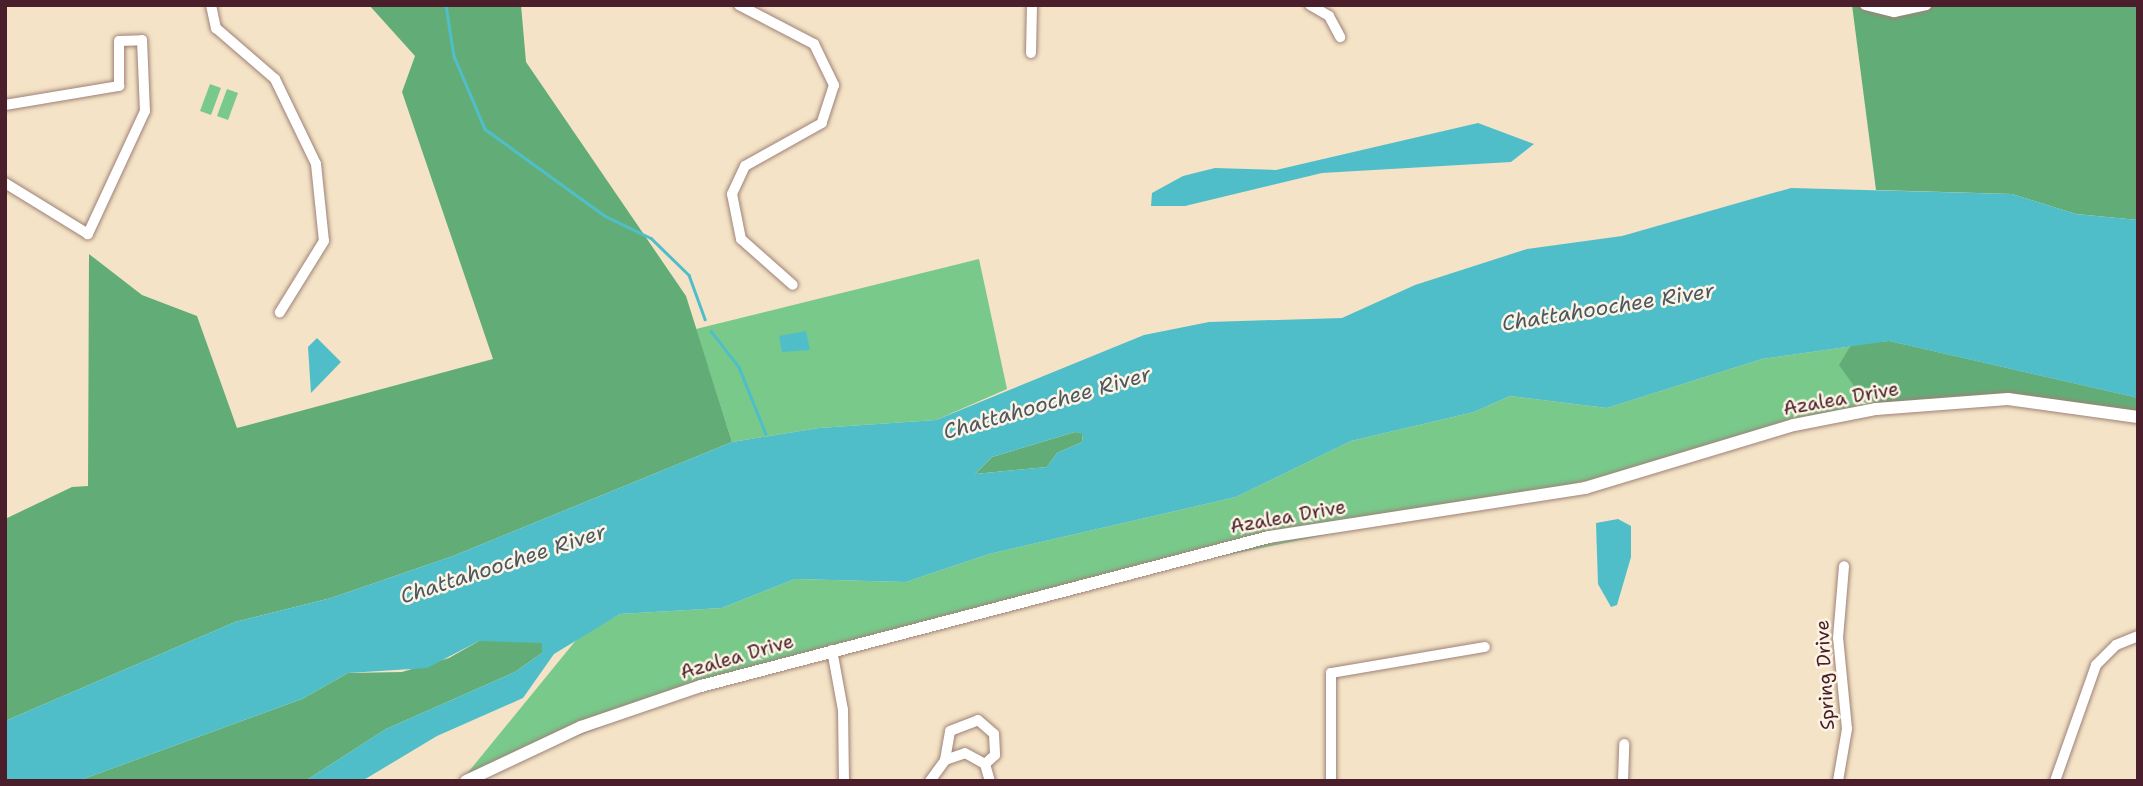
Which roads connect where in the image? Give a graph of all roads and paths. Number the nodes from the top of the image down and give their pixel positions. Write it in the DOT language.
graph roads {
  1 [pos="211,5"];
  2 [pos="739,5"];
  3 [pos="1032,5"];
  4 [pos="1310,5"];
  5 [pos="1865,5"];
  6 [pos="1926,5"];
  7 [pos="1340,37"];
  8 [pos="1031,54"];
  9 [pos="5,105"];
  10 [pos="5,183"];
  11 [pos="793,285"];
  12 [pos="280,312"];
  13 [pos="2138,417"];
  14 [pos="1844,566"];
  15 [pos="2138,636"];
  16 [pos="1485,647"];
  17 [pos="832,650"];
  18 [pos="1624,744"];
  19 [pos="944,760"];
  20 [pos="985,764"];
  21 [pos="467,781"];
  22 [pos="844,781"];
  23 [pos="930,781"];
  24 [pos="990,781"];
  25 [pos="1331,781"];
  26 [pos="1623,781"];
  27 [pos="1838,781"];
  28 [pos="2055,781"];
  1 -- 12 [label="street"];
  2 -- 11 [label="street"];
  3 -- 8 [label="street"];
  4 -- 7 [label="street"];
  5 -- 6 [label="street"];
  9 -- 10 [label="street"];
  13 -- 17 [label="street, Azalea Drive"];
  14 -- 27 [label="street, Spring Drive"];
  15 -- 28 [label="street"];
  16 -- 25 [label="street"];
  17 -- 21 [label="street, Azalea Drive"];
  17 -- 22 [label="street"];
  18 -- 26 [label="street"];
  19 -- 20 [label="street"];
  19 -- 20 [label="street"];
  19 -- 23 [label="street"];
  20 -- 24 [label="street"];
}
